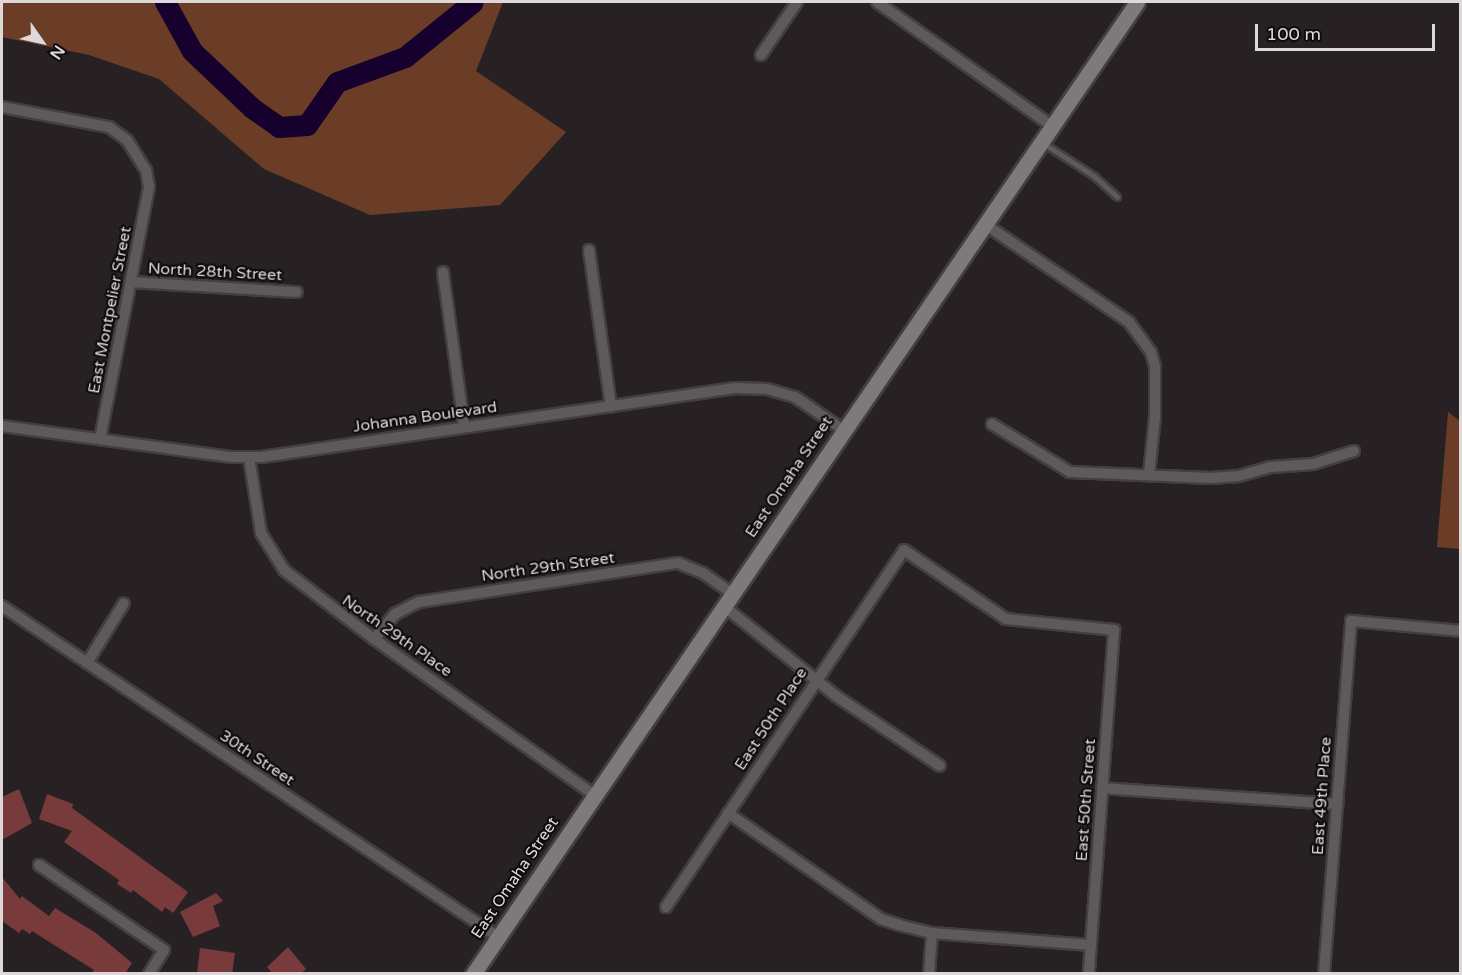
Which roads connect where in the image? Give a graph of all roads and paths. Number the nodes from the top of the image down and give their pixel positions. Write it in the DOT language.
graph roads {
  1 [pos="797,2"];
  2 [pos="877,2"];
  3 [pos="1137,2"];
  4 [pos="761,55"];
  5 [pos="2,109"];
  6 [pos="1052,126"];
  7 [pos="1042,142"];
  8 [pos="1117,197"];
  9 [pos="986,225"];
  10 [pos="589,250"];
  11 [pos="442,272"];
  12 [pos="132,282"];
  13 [pos="297,292"];
  14 [pos="611,406"];
  15 [pos="992,424"];
  16 [pos="464,425"];
  17 [pos="2,426"];
  18 [pos="842,429"];
  19 [pos="100,439"];
  20 [pos="1354,451"];
  21 [pos="249,457"];
  22 [pos="1149,475"];
  23 [pos="904,550"];
  24 [pos="732,593"];
  25 [pos="124,603"];
  26 [pos="2,606"];
  27 [pos="725,607"];
  28 [pos="1461,632"];
  29 [pos="374,639"];
  30 [pos="87,663"];
  31 [pos="816,678"];
  32 [pos="940,766"];
  33 [pos="1102,788"];
  34 [pos="594,795"];
  35 [pos="1337,804"];
  36 [pos="728,813"];
  37 [pos="39,865"];
  38 [pos="666,907"];
  39 [pos="932,933"];
  40 [pos="497,936"];
  41 [pos="1091,945"];
  42 [pos="149,974"];
  43 [pos="473,974"];
  44 [pos="929,974"];
  45 [pos="1089,974"];
  46 [pos="1324,974"];
  1 -- 4 [label="street"];
  2 -- 6 [label="street"];
  3 -- 6 [label="street, East Omaha Street"];
  5 -- 12 [label="street, East Montpelier Street"];
  6 -- 7 [label="street, East Omaha Street"];
  7 -- 8 [label="lane"];
  7 -- 9 [label="street, East Omaha Street"];
  9 -- 18 [label="street, East Omaha Street"];
  9 -- 22 [label="street"];
  10 -- 14 [label="street"];
  11 -- 16 [label="street"];
  12 -- 13 [label="street, North 28th Street"];
  12 -- 19 [label="street, East Montpelier Street"];
  14 -- 16 [label="street, Johanna Boulevard"];
  14 -- 18 [label="street, Johanna Boulevard"];
  15 -- 22 [label="street"];
  16 -- 21 [label="street, Johanna Boulevard"];
  17 -- 19 [label="street, Johanna Boulevard"];
  18 -- 24 [label="street, East Omaha Street"];
  19 -- 21 [label="street, Johanna Boulevard"];
  20 -- 22 [label="street"];
  21 -- 29 [label="street, North 29th Place"];
  23 -- 31 [label="street, East 50th Place"];
  23 -- 33 [label="street, East 50th Street"];
  24 -- 27 [label="street, East Omaha Street"];
  24 -- 29 [label="street, North 29th Street"];
  25 -- 30 [label="street"];
  26 -- 30 [label="street, 30th Street"];
  27 -- 31 [label="street"];
  27 -- 34 [label="street, East Omaha Street"];
  28 -- 35 [label="street, East 49th Place"];
  29 -- 34 [label="street, North 29th Place"];
  30 -- 40 [label="street, 30th Street"];
  31 -- 32 [label="street"];
  31 -- 36 [label="street, East 50th Place"];
  33 -- 35 [label="street"];
  33 -- 41 [label="street, East 50th Street"];
  34 -- 40 [label="street, East Omaha Street"];
  35 -- 46 [label="street, East 49th Place"];
  36 -- 38 [label="street, East 50th Place"];
  36 -- 39 [label="street"];
  37 -- 42 [label="street"];
  39 -- 41 [label="street"];
  39 -- 44 [label="street"];
  40 -- 43 [label="street, East Omaha Street"];
  41 -- 45 [label="street, East 50th Street"];
}
